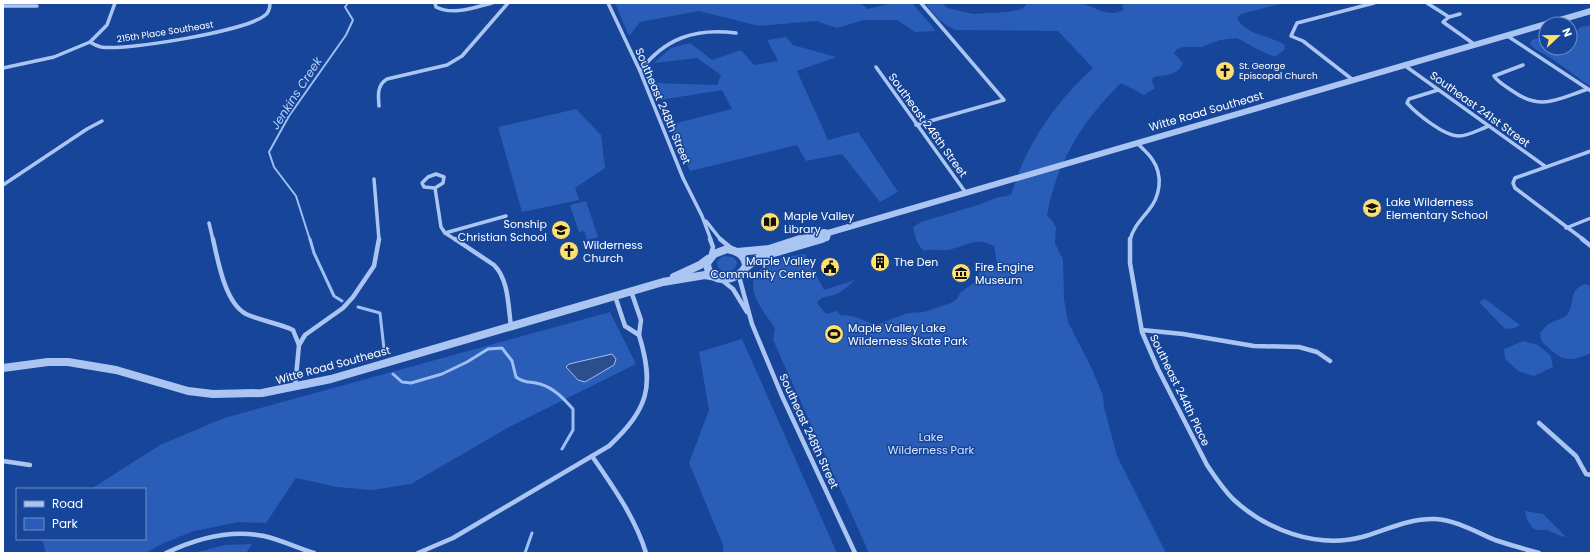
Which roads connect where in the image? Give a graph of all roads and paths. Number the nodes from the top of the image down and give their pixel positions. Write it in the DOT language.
graph roads {
  1 [pos="115,3"];
  2 [pos="270,3"];
  3 [pos="436,3"];
  4 [pos="492,3"];
  5 [pos="508,3"];
  6 [pos="608,3"];
  7 [pos="921,3"];
  8 [pos="1374,3"];
  9 [pos="1427,3"];
  10 [pos="3,6"];
  11 [pos="37,6"];
  12 [pos="1591,11"];
  13 [pos="1460,14"];
  14 [pos="1448,17"];
  15 [pos="736,33"];
  16 [pos="1505,35"];
  17 [pos="90,42"];
  18 [pos="1474,44"];
  19 [pos="1404,65"];
  20 [pos="1523,65"];
  21 [pos="876,67"];
  22 [pos="3,68"];
  23 [pos="640,71"];
  24 [pos="1353,80"];
  25 [pos="1438,90"];
  26 [pos="1590,90"];
  27 [pos="379,106"];
  28 [pos="102,121"];
  29 [pos="916,126"];
  30 [pos="1489,126"];
  31 [pos="1137,143"];
  32 [pos="1591,151"];
  33 [pos="1546,167"];
  34 [pos="374,179"];
  35 [pos="3,185"];
  36 [pos="435,188"];
  37 [pos="966,193"];
  38 [pos="506,216"];
  39 [pos="702,216"];
  40 [pos="1591,218"];
  41 [pos="209,223"];
  42 [pos="1566,228"];
  43 [pos="445,232"];
  44 [pos="828,233"];
  45 [pos="1591,246"];
  46 [pos="736,251"];
  47 [pos="708,259"];
  48 [pos="745,269"];
  49 [pos="717,278"];
  50 [pos="663,282"];
  51 [pos="631,292"];
  52 [pos="615,296"];
  53 [pos="749,315"];
  54 [pos="511,326"];
  55 [pos="1142,330"];
  56 [pos="639,335"];
  57 [pos="299,345"];
  58 [pos="1330,361"];
  59 [pos="3,368"];
  60 [pos="295,388"];
  61 [pos="1539,423"];
  62 [pos="592,456"];
  63 [pos="3,461"];
  64 [pos="30,464"];
  65 [pos="1588,474"];
  66 [pos="166,553"];
  67 [pos="314,553"];
  68 [pos="418,553"];
  69 [pos="646,553"];
  70 [pos="855,553"];
  71 [pos="1539,553"];
  1 -- 17 [label="street"];
  2 -- 17 [label="street, 215th Place Southeast"];
  3 -- 4 [label="street"];
  5 -- 27 [label="street"];
  6 -- 23 [label="street, Southeast 248th Street"];
  7 -- 29 [label="street"];
  8 -- 24 [label="street"];
  9 -- 14 [label="street"];
  10 -- 11 [label="street"];
  12 -- 16 [label="street, Witte Road Southeast"];
  13 -- 14 [label="street"];
  14 -- 18 [label="street"];
  15 -- 23 [label="street"];
  16 -- 18 [label="street, Witte Road Southeast"];
  16 -- 26 [label="street"];
  17 -- 22 [label="street"];
  18 -- 19 [label="street, Witte Road Southeast"];
  19 -- 24 [label="street, Witte Road Southeast"];
  19 -- 25 [label="street, Southeast 241st Street"];
  20 -- 26 [label="street"];
  21 -- 29 [label="street, Southeast 246th Street"];
  23 -- 39 [label="street, Southeast 248th Street"];
  24 -- 31 [label="street, Witte Road Southeast"];
  25 -- 30 [label="street, Southeast 241st Street"];
  25 -- 30 [label="street"];
  28 -- 35 [label="street"];
  29 -- 37 [label="street, Southeast 246th Street"];
  30 -- 33 [label="street, Southeast 241st Street"];
  31 -- 37 [label="street, Witte Road Southeast"];
  31 -- 55 [label="street, Southeast 244th Place"];
  32 -- 33 [label="street"];
  33 -- 42 [label="street"];
  34 -- 57 [label="street"];
  36 -- 36 [label="street"];
  36 -- 43 [label="street"];
  37 -- 44 [label="street, Witte Road Southeast"];
  38 -- 43 [label="street"];
  39 -- 46 [label="street, Southeast 248th Street"];
  39 -- 47 [label="street, Southeast 248th Street"];
  40 -- 42 [label="street"];
  41 -- 57 [label="street"];
  42 -- 45 [label="street"];
  43 -- 54 [label="street"];
  44 -- 46 [label="street, Witte Road Southeast"];
  44 -- 48 [label="street, Witte Road Southeast"];
  46 -- 47 [label="street"];
  46 -- 48 [label="street"];
  47 -- 49 [label="street"];
  47 -- 50 [label="street, Witte Road Southeast"];
  48 -- 49 [label="street"];
  48 -- 53 [label="street, Southeast 248th Street"];
  49 -- 50 [label="street, Witte Road Southeast"];
  49 -- 53 [label="street, Southeast 248th Street"];
  50 -- 51 [label="street, Witte Road Southeast"];
  51 -- 52 [label="street, Witte Road Southeast"];
  51 -- 56 [label="street"];
  52 -- 54 [label="street, Witte Road Southeast"];
  52 -- 56 [label="street"];
  53 -- 70 [label="street, Southeast 248th Street"];
  54 -- 60 [label="street, Witte Road Southeast"];
  55 -- 58 [label="street"];
  55 -- 71 [label="street, Southeast 244th Place"];
  56 -- 62 [label="street"];
  57 -- 60 [label="street"];
  59 -- 60 [label="street, Witte Road Southeast"];
  61 -- 65 [label="street"];
  62 -- 68 [label="street"];
  62 -- 69 [label="street"];
  63 -- 64 [label="street"];
  66 -- 67 [label="street"];
}
